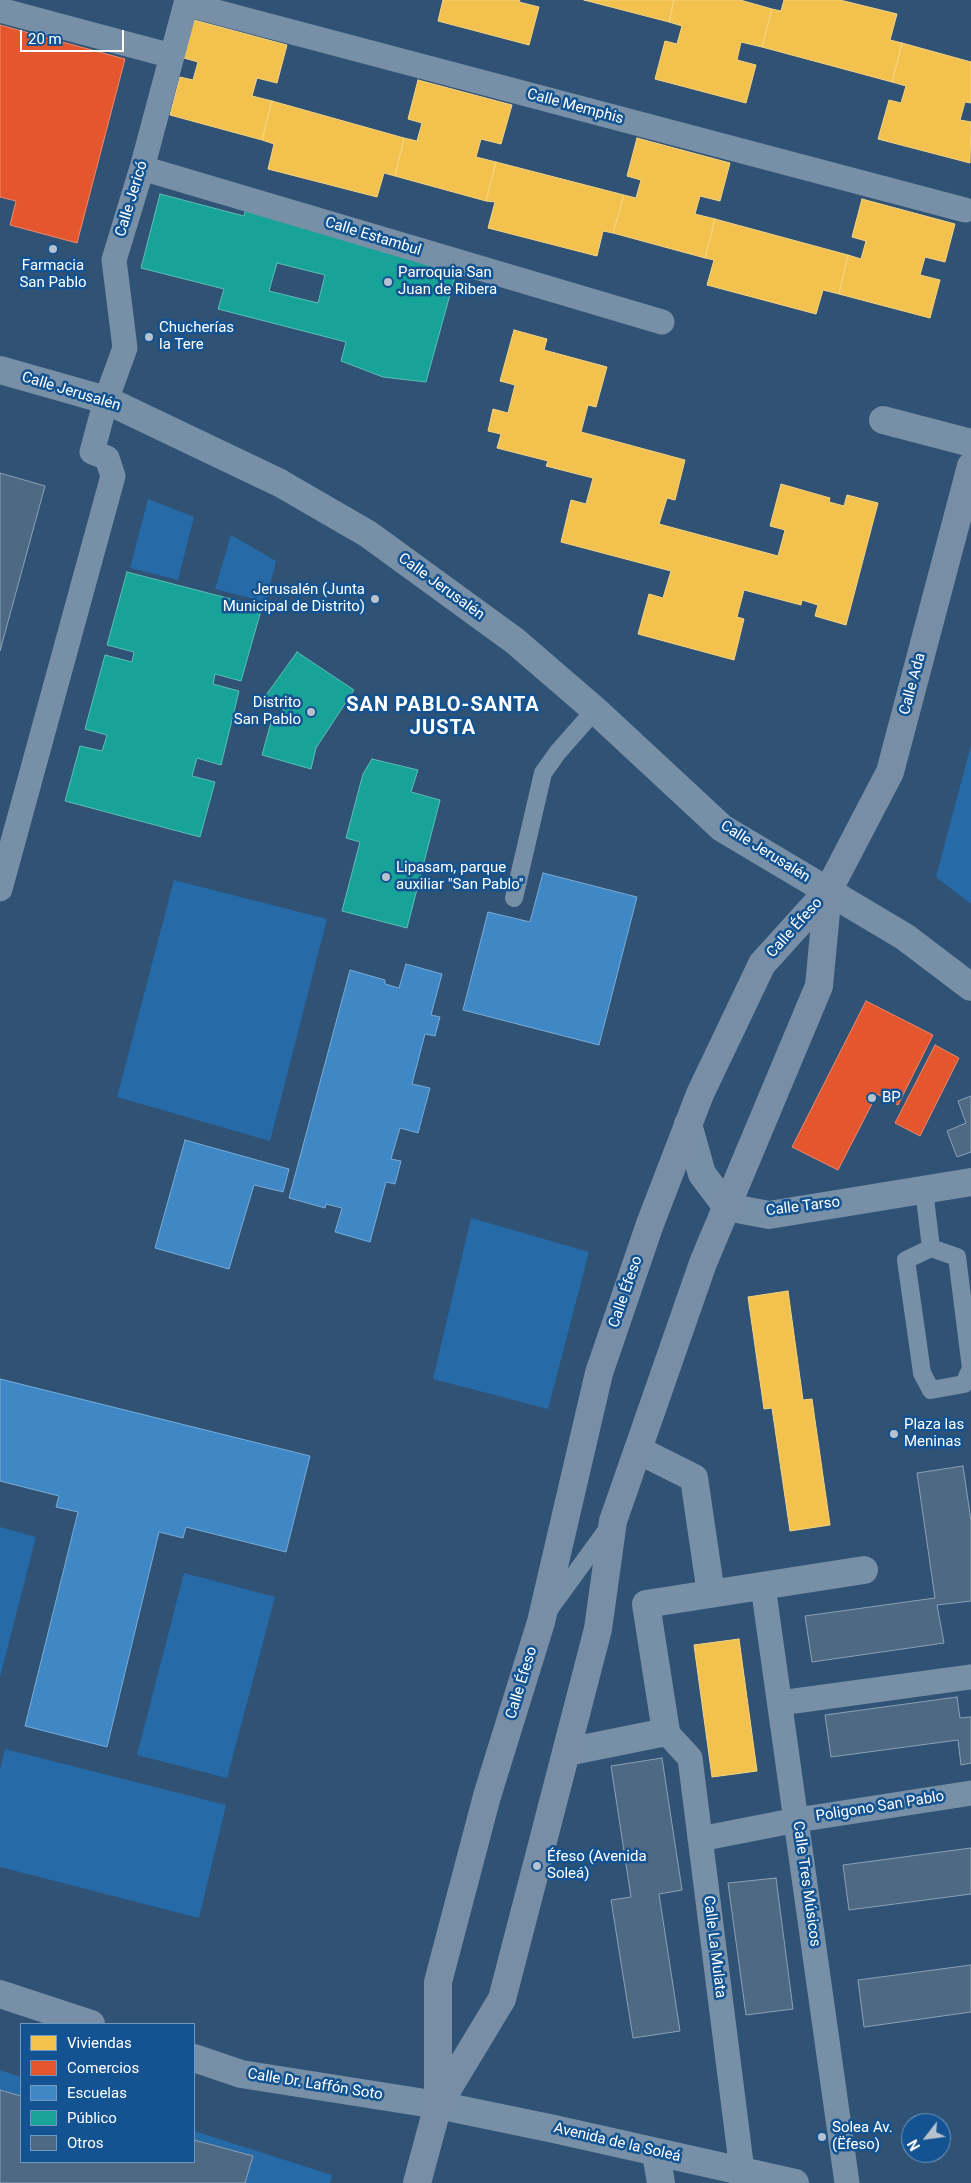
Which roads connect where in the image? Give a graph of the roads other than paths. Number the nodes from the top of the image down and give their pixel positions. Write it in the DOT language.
graph roads {
  1 [pos="186,2"];
  2 [pos="0,10"];
  3 [pos="172,56"];
  4 [pos="142,168"];
  5 [pos="964,210"];
  6 [pos="662,322"];
  7 [pos="0,370"];
  8 [pos="106,400"];
  9 [pos="883,420"];
  10 [pos="971,443"];
  11 [pos="971,466"];
  12 [pos="595,710"];
  13 [pos="0,889"];
  14 [pos="828,891"];
  15 [pos="514,898"];
  16 [pos="971,987"];
  17 [pos="688,1124"];
  18 [pos="971,1182"];
  19 [pos="924,1190"];
  20 [pos="727,1207"];
  21 [pos="931,1248"];
  22 [pos="971,1368"];
  23 [pos="638,1450"];
  24 [pos="613,1521"];
  25 [pos="864,1570"];
  26 [pos="763,1586"];
  27 [pos="711,1594"];
  28 [pos="540,1622"];
  29 [pos="971,1677"];
  30 [pos="780,1703"];
  31 [pos="666,1732"];
  32 [pos="567,1752"];
  33 [pos="971,1793"];
  34 [pos="797,1820"];
  35 [pos="700,1839"];
  36 [pos="0,1994"];
  37 [pos="88,2023"];
  38 [pos="195,2058"];
  39 [pos="438,2105"];
  40 [pos="656,2153"];
  41 [pos="742,2171"];
  42 [pos="417,2183"];
  43 [pos="661,2183"];
  44 [pos="795,2183"];
  45 [pos="847,2183"];
  1 -- 3 [label="street, Calle Jericó"];
  1 -- 5 [label="street, Calle Memphis"];
  2 -- 3 [label="street"];
  3 -- 4 [label="street, Calle Jericó"];
  4 -- 6 [label="street, Calle Estambul"];
  4 -- 8 [label="street, Calle Jericó"];
  7 -- 8 [label="street, Calle Jerusalén"];
  8 -- 12 [label="street, Calle Jerusalén"];
  8 -- 13 [label="street, Calle Jericó"];
  9 -- 10 [label="street"];
  11 -- 14 [label="main road, Calle Ada"];
  12 -- 14 [label="street, Calle Jerusalén"];
  12 -- 15 [label="lane"];
  14 -- 16 [label="street"];
  14 -- 17 [label="main road, Calle Éfeso"];
  14 -- 20 [label="main road, Calle Éfeso"];
  17 -- 20 [label="street"];
  17 -- 28 [label="main road, Calle Éfeso"];
  18 -- 19 [label="street, Calle Tarso"];
  19 -- 20 [label="street, Calle Tarso"];
  19 -- 21 [label="lane"];
  20 -- 23 [label="main road, Calle Éfeso"];
  21 -- 22 [label="lane"];
  21 -- 22 [label="lane"];
  23 -- 24 [label="main road, Calle Éfeso"];
  23 -- 27 [label="street"];
  24 -- 28 [label="lane"];
  24 -- 32 [label="main road, Calle Éfeso"];
  25 -- 26 [label="street"];
  26 -- 27 [label="street"];
  26 -- 30 [label="street, Calle Tres Músicos"];
  27 -- 31 [label="street"];
  28 -- 39 [label="main road, Calle Éfeso"];
  29 -- 30 [label="street"];
  30 -- 34 [label="street, Calle Tres Músicos"];
  31 -- 32 [label="street"];
  31 -- 35 [label="street, Calle La Mulata"];
  32 -- 39 [label="main road, Calle Éfeso"];
  33 -- 34 [label="street, Poligono San Pablo"];
  34 -- 35 [label="street, Poligono San Pablo"];
  34 -- 45 [label="street, Calle Tres Músicos"];
  35 -- 41 [label="street, Calle La Mulata"];
  36 -- 37 [label="street"];
  38 -- 39 [label="street, Calle Dr. Laffón Soto"];
  39 -- 40 [label="street, Avenida de la Soleá"];
  39 -- 42 [label="main road, Calle Éfeso"];
  40 -- 41 [label="street, Avenida de la Soleá"];
  40 -- 43 [label="street"];
  41 -- 44 [label="street, Avenida de la Soleá"];
}
